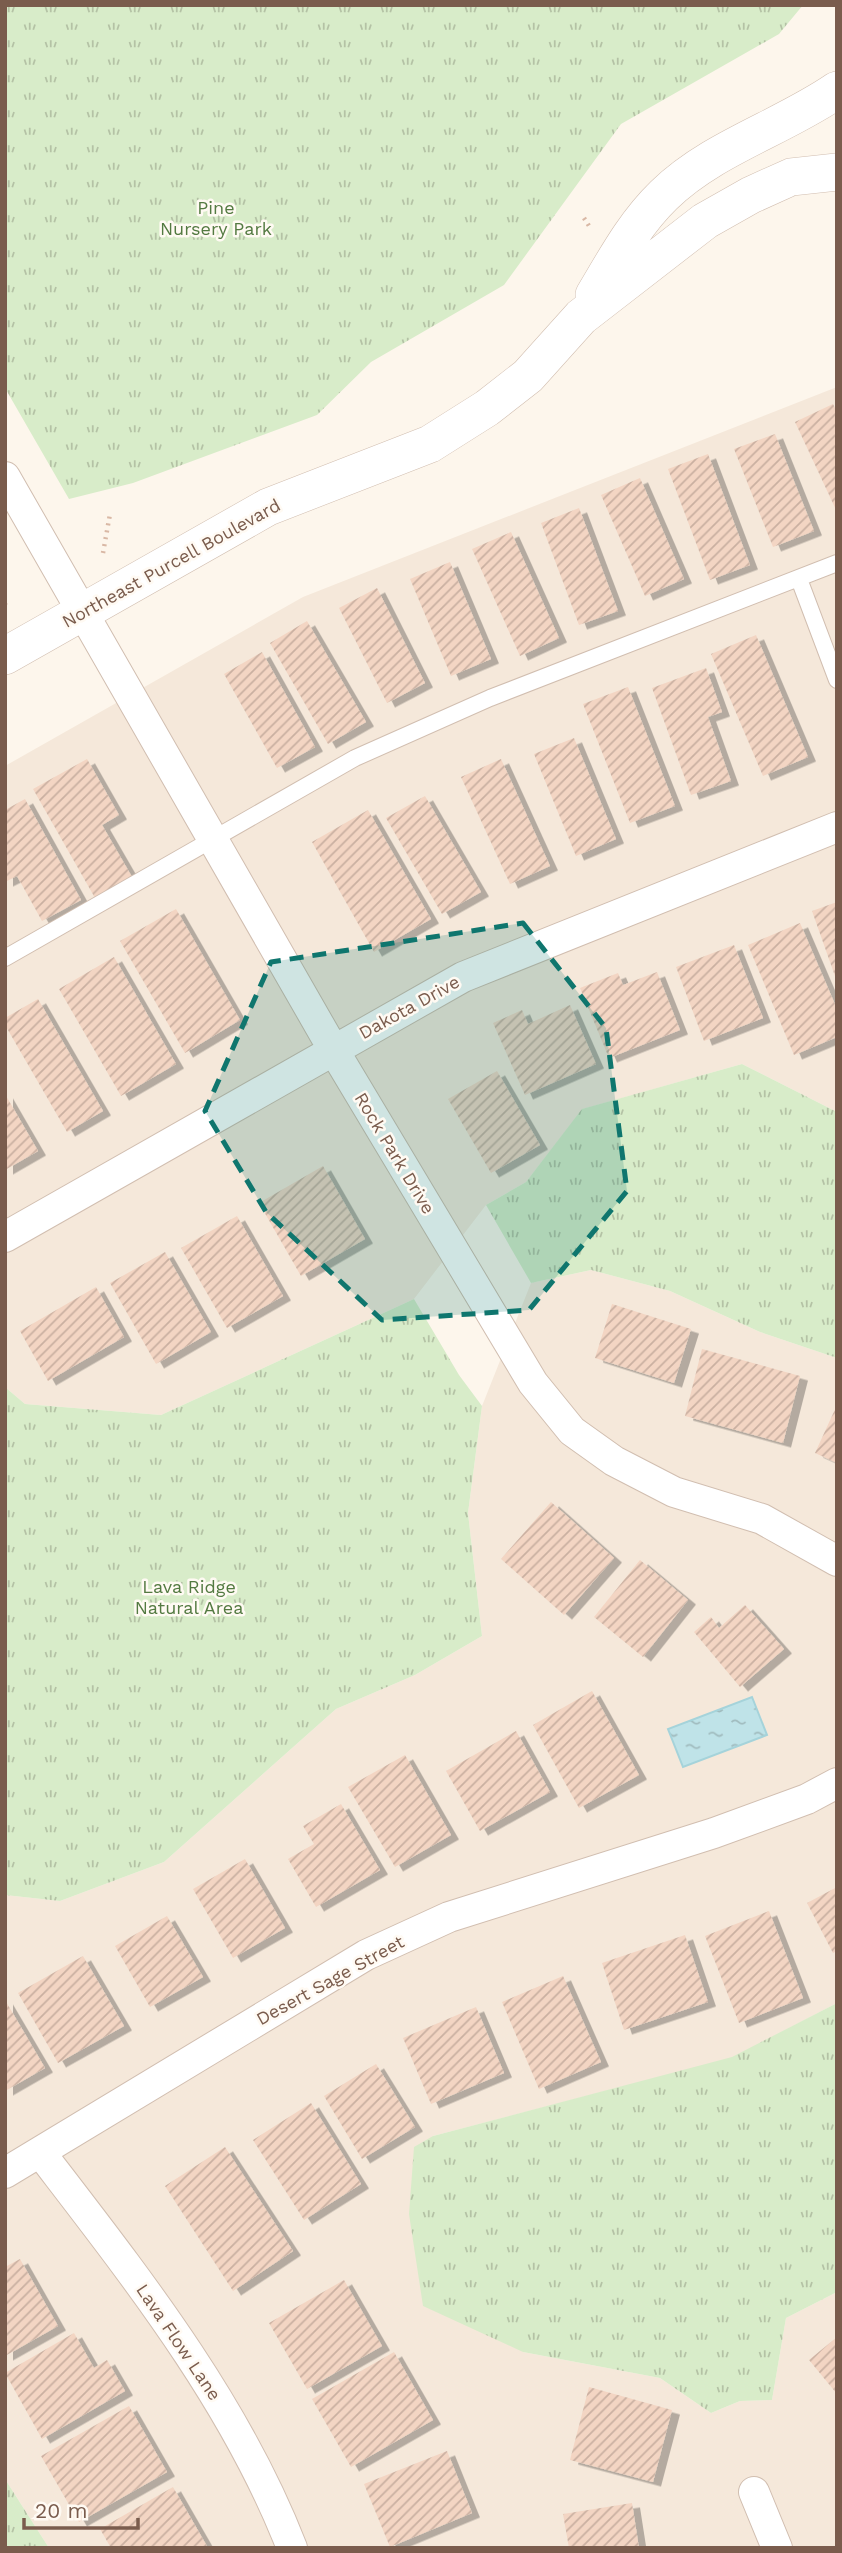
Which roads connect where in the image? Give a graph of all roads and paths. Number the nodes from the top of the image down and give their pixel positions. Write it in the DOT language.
graph roads {
  1 [pos="837,90"];
  2 [pos="837,172"];
  3 [pos="581,317"];
  4 [pos="5,477"];
  5 [pos="110,514"];
  6 [pos="103,553"];
  7 [pos="837,563"];
  8 [pos="799,579"];
  9 [pos="82,611"];
  10 [pos="5,656"];
  11 [pos="837,680"];
  12 [pos="837,827"];
  13 [pos="212,839"];
  14 [pos="5,958"];
  15 [pos="333,1049"];
  16 [pos="5,1237"];
  17 [pos="837,1561"];
  18 [pos="837,1783"];
  19 [pos="40,2151"];
  20 [pos="5,2173"];
  21 [pos="754,2492"];
  22 [pos="292,2548"];
  23 [pos="777,2548"];
  1 -- 3 [label="street, Northeast Purcell Boulevard"];
  2 -- 3 [label="street, Northeast Purcell Boulevard"];
  3 -- 9 [label="street, Northeast Purcell Boulevard"];
  4 -- 9 [label="street, Rock Park Drive"];
  5 -- 6 [label="path"];
  7 -- 8 [label="lane"];
  8 -- 11 [label="lane"];
  8 -- 13 [label="lane"];
  9 -- 10 [label="street, Northeast Purcell Boulevard"];
  9 -- 13 [label="street, Rock Park Drive"];
  12 -- 15 [label="street, Dakota Drive"];
  13 -- 14 [label="lane"];
  13 -- 15 [label="street, Rock Park Drive"];
  15 -- 16 [label="street, Dakota Drive"];
  15 -- 17 [label="street, Rock Park Drive"];
  18 -- 19 [label="street, Desert Sage Street"];
  19 -- 20 [label="street, Desert Sage Street"];
  19 -- 22 [label="street, Lava Flow Lane"];
  21 -- 23 [label="street"];
}
